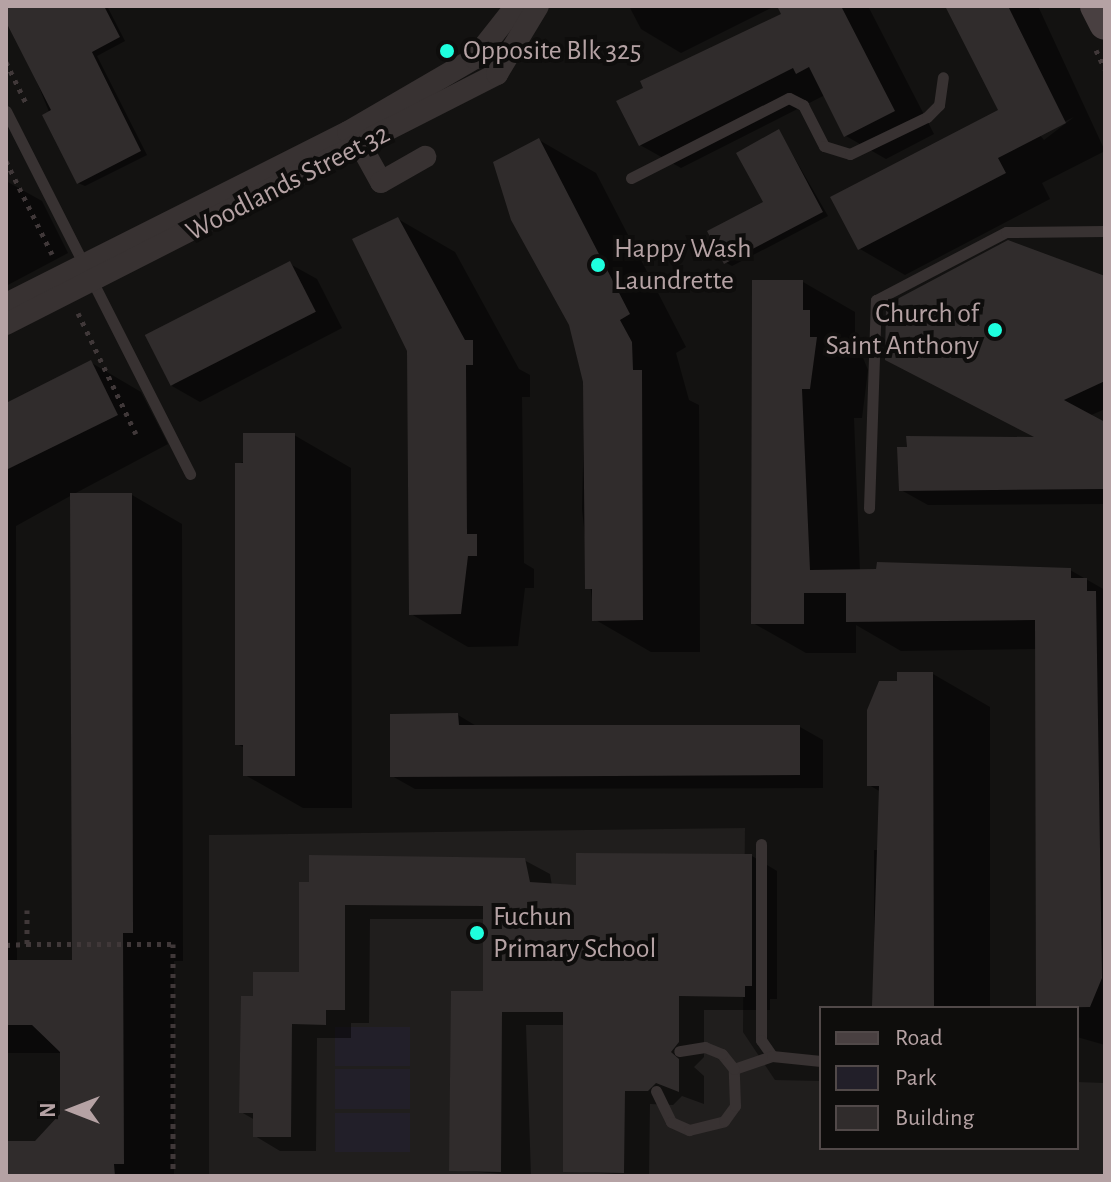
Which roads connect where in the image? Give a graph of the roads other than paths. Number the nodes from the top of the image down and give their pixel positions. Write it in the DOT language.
graph roads {
  1 [pos="538,6"];
  2 [pos="1096,6"];
  3 [pos="511,12"];
  4 [pos="1105,24"];
  5 [pos="526,35"];
  6 [pos="943,77"];
  7 [pos="6,111"];
  8 [pos="361,146"];
  9 [pos="425,157"];
  10 [pos="631,178"];
  11 [pos="1105,231"];
  12 [pos="90,274"];
  13 [pos="6,304"];
  14 [pos="6,324"];
  15 [pos="190,474"];
  16 [pos="869,508"];
  17 [pos="761,844"];
  18 [pos="679,1051"];
  19 [pos="772,1056"];
  20 [pos="819,1061"];
  21 [pos="734,1069"];
  22 [pos="656,1091"];
  1 -- 5 [label="street, Woodlands Street 32"];
  2 -- 4 [label="main road"];
  3 -- 5 [label="lane"];
  3 -- 12 [label="street, Woodlands Street 32"];
  5 -- 8 [label="street, Woodlands Street 32"];
  6 -- 10 [label="lane"];
  7 -- 12 [label="lane"];
  8 -- 9 [label="street"];
  8 -- 12 [label="street, Woodlands Street 32"];
  11 -- 16 [label="lane"];
  12 -- 13 [label="street, Woodlands Street 32"];
  12 -- 14 [label="street, Woodlands Street 32"];
  12 -- 15 [label="lane"];
  17 -- 19 [label="lane"];
  18 -- 21 [label="lane"];
  19 -- 20 [label="lane"];
  19 -- 21 [label="lane"];
  21 -- 22 [label="lane"];
}
